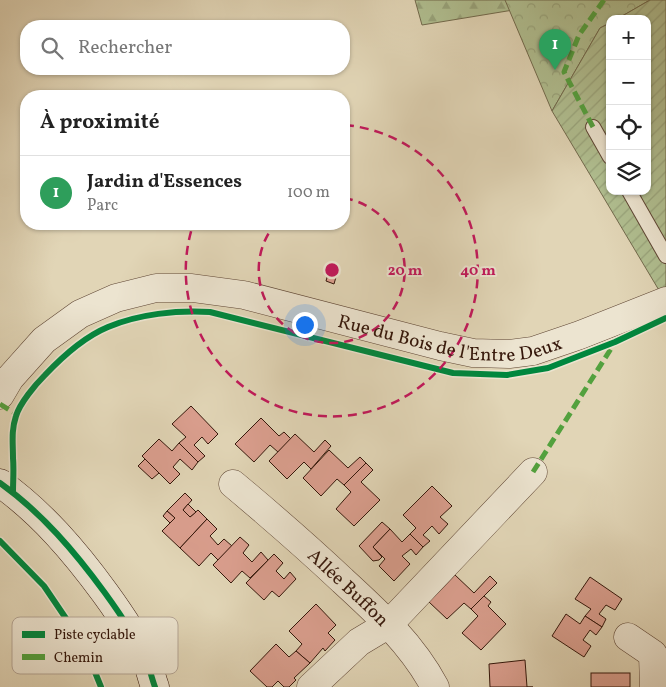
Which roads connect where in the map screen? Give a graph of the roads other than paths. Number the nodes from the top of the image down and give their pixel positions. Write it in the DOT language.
graph roads {
  1 [pos="593,127"];
  2 [pos="606,150"];
  3 [pos="631,195"];
  4 [pos="666,256"];
  5 [pos="661,303"];
  6 [pos="0,395"];
  7 [pos="532,472"];
  8 [pos="0,483"];
  9 [pos="233,484"];
  10 [pos="122,617"];
  11 [pos="389,624"];
  12 [pos="628,636"];
  13 [pos="151,674"];
  14 [pos="155,687"];
  15 [pos="311,687"];
  16 [pos="435,687"];
  17 [pos="654,687"];
  1 -- 2 [label="lane"];
  3 -- 4 [label="lane"];
  5 -- 6 [label="street, Rue du Bois de l'Entre Deux"];
  7 -- 11 [label="street"];
  8 -- 10 [label="street"];
  9 -- 11 [label="street, Allée Buffon"];
  11 -- 15 [label="street, Allée Buffon"];
  11 -- 16 [label="street"];
  12 -- 17 [label="street"];
  13 -- 14 [label="street"];
}
